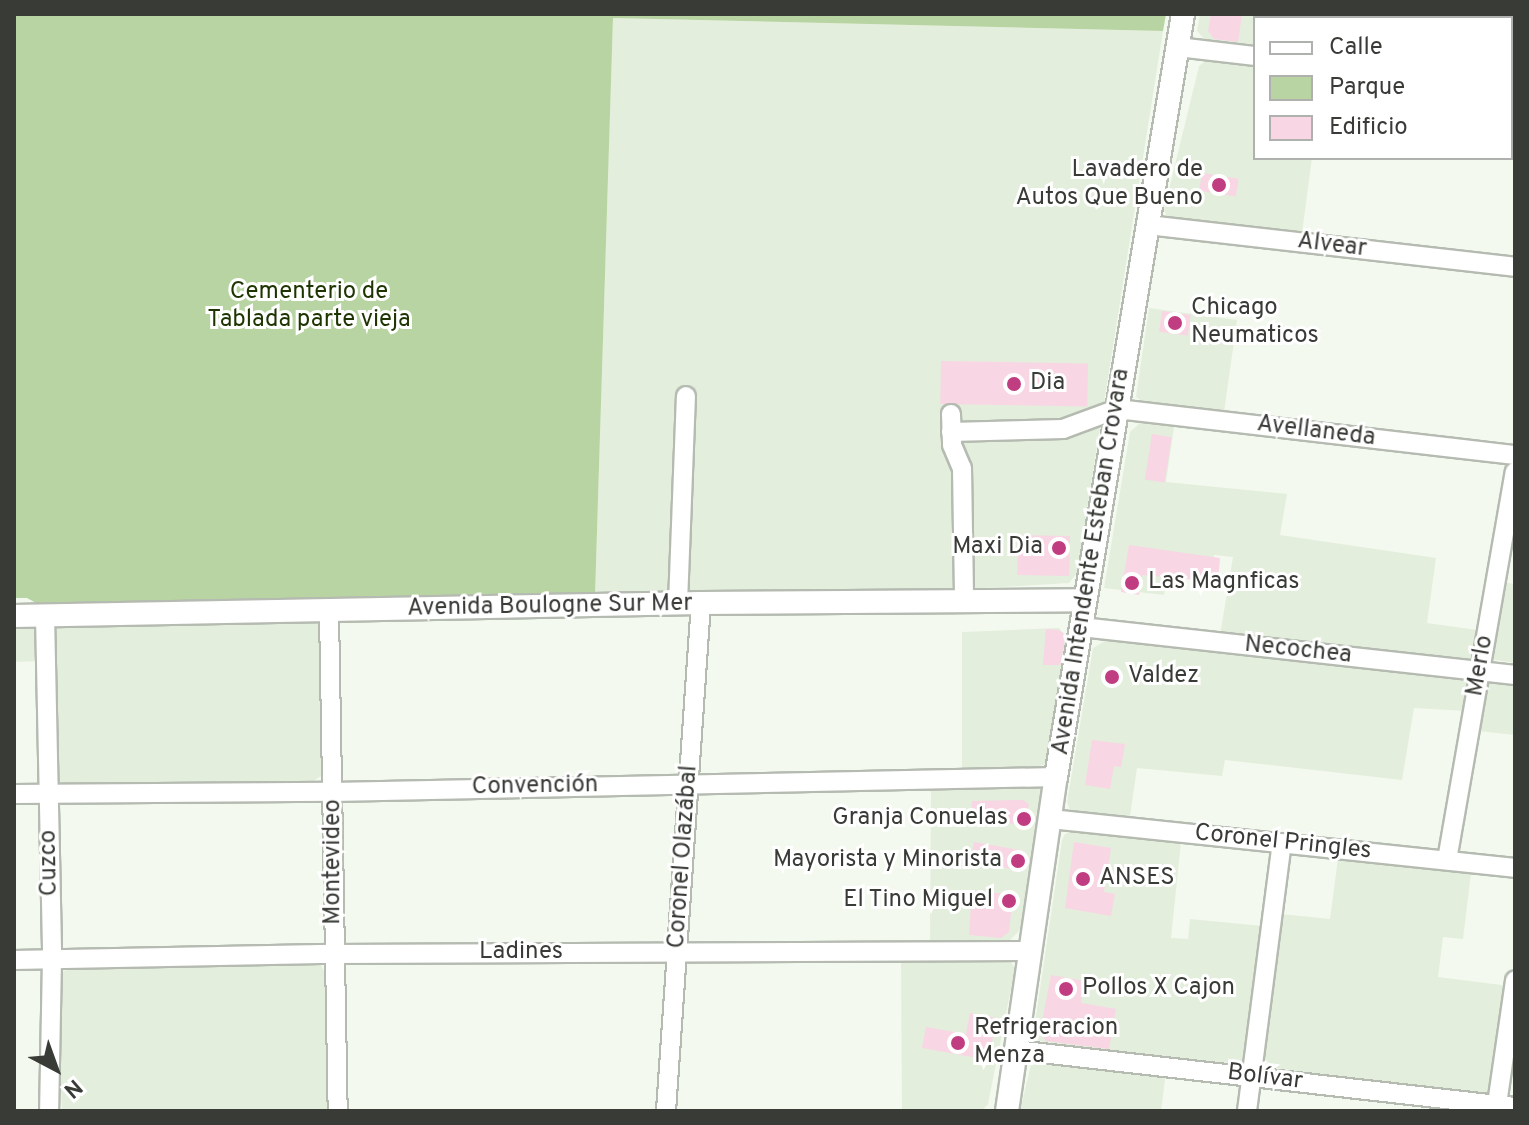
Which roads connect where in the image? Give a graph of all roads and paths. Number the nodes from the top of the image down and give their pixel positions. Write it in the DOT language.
graph roads {
  1 [pos="1183,14"];
  2 [pos="1178,47"];
  3 [pos="1253,56"];
  4 [pos="1148,225"];
  5 [pos="1515,267"];
  6 [pos="686,396"];
  7 [pos="1117,409"];
  8 [pos="1515,455"];
  9 [pos="1515,472"];
  10 [pos="1085,600"];
  11 [pos="964,601"];
  12 [pos="690,603"];
  13 [pos="329,612"];
  14 [pos="45,615"];
  15 [pos="14,616"];
  16 [pos="1081,627"];
  17 [pos="1480,671"];
  18 [pos="1515,675"];
  19 [pos="1056,777"];
  20 [pos="690,784"];
  21 [pos="333,792"];
  22 [pos="49,793"];
  23 [pos="14,794"];
  24 [pos="1050,819"];
  25 [pos="1282,843"];
  26 [pos="1447,860"];
  27 [pos="1515,868"];
  28 [pos="1028,951"];
  29 [pos="677,953"];
  30 [pos="334,954"];
  31 [pos="52,959"];
  32 [pos="14,960"];
  33 [pos="1515,980"];
  34 [pos="1015,1050"];
  35 [pos="1253,1076"];
  36 [pos="1502,1108"];
  37 [pos="49,1111"];
  38 [pos="338,1111"];
  39 [pos="666,1111"];
  40 [pos="1007,1111"];
  41 [pos="1247,1111"];
  1 -- 2 [label="main road, Avenida Intendente Esteban Crovara"];
  2 -- 3 [label="street"];
  2 -- 4 [label="main road, Avenida Intendente Esteban Crovara"];
  4 -- 5 [label="street, Alvear"];
  4 -- 7 [label="main road, Avenida Intendente Esteban Crovara"];
  6 -- 12 [label="street, Coronel Olazábal"];
  7 -- 8 [label="street, Avellaneda"];
  7 -- 10 [label="main road, Avenida Intendente Esteban Crovara"];
  7 -- 11 [label="street"];
  9 -- 17 [label="street, Merlo"];
  10 -- 11 [label="main road, Avenida Boulogne Sur Mer"];
  10 -- 16 [label="main road, Avenida Intendente Esteban Crovara"];
  11 -- 12 [label="main road, Avenida Boulogne Sur Mer"];
  12 -- 13 [label="main road, Avenida Boulogne Sur Mer"];
  12 -- 20 [label="street, Coronel Olazábal"];
  13 -- 14 [label="main road, Avenida Boulogne Sur Mer"];
  13 -- 21 [label="street, Montevideo"];
  14 -- 15 [label="main road, Avenida Boulogne Sur Mer"];
  14 -- 22 [label="street, Cuzco"];
  16 -- 17 [label="street, Necochea"];
  16 -- 19 [label="main road, Avenida Intendente Esteban Crovara"];
  17 -- 18 [label="street, Necochea"];
  17 -- 26 [label="street, Merlo"];
  19 -- 20 [label="street, Convención"];
  19 -- 24 [label="main road, Avenida Intendente Esteban Crovara"];
  20 -- 21 [label="street, Convención"];
  20 -- 29 [label="street, Coronel Olazábal"];
  21 -- 22 [label="street, Convención"];
  21 -- 30 [label="street, Montevideo"];
  22 -- 23 [label="street, Convención"];
  22 -- 31 [label="street, Cuzco"];
  24 -- 25 [label="street, Coronel Pringles"];
  24 -- 28 [label="main road, Avenida Intendente Esteban Crovara"];
  25 -- 26 [label="street, Coronel Pringles"];
  25 -- 35 [label="street"];
  26 -- 27 [label="street, Coronel Pringles"];
  28 -- 29 [label="street, Ladines"];
  28 -- 34 [label="main road, Avenida Intendente Esteban Crovara"];
  29 -- 30 [label="street, Ladines"];
  29 -- 39 [label="street, Coronel Olazábal"];
  30 -- 31 [label="street, Ladines"];
  30 -- 38 [label="street, Montevideo"];
  31 -- 32 [label="street, Ladines"];
  31 -- 37 [label="street, Cuzco"];
  33 -- 36 [label="street"];
  34 -- 35 [label="street, Bolívar"];
  34 -- 40 [label="main road, Avenida Intendente Esteban Crovara"];
  35 -- 36 [label="street, Bolívar"];
  35 -- 41 [label="street"];
}
